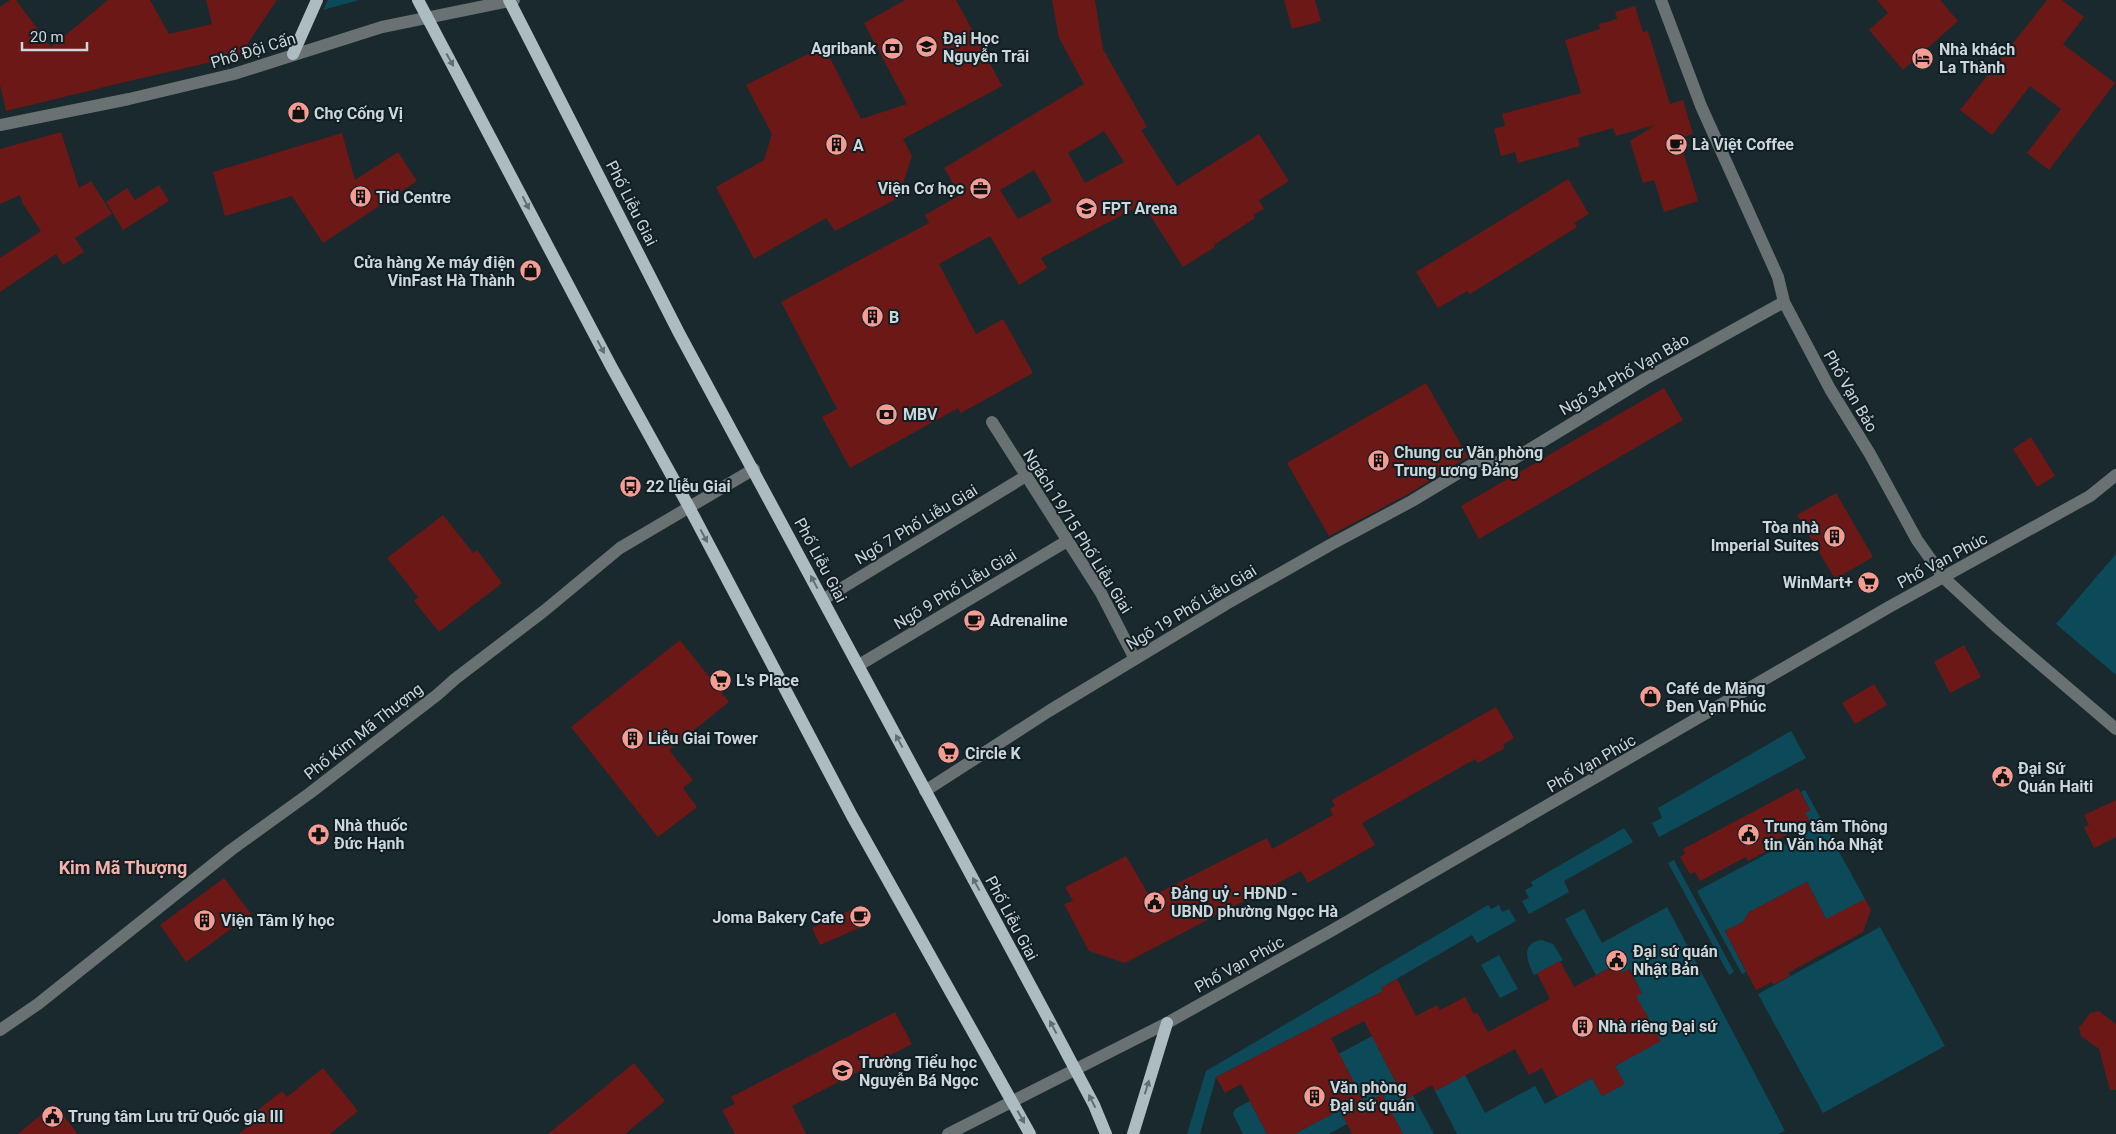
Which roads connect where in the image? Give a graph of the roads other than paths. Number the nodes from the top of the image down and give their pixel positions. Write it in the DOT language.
graph roads {
  1 [pos="317,0"];
  2 [pos="418,0"];
  3 [pos="511,0"];
  4 [pos="1661,0"];
  5 [pos="427,17"];
  6 [pos="293,54"];
  7 [pos="0,125"];
  8 [pos="1784,302"];
  9 [pos="992,422"];
  10 [pos="1478,461"];
  11 [pos="754,469"];
  12 [pos="2116,475"];
  13 [pos="1026,476"];
  14 [pos="688,507"];
  15 [pos="1067,541"];
  16 [pos="1944,578"];
  17 [pos="824,599"];
  18 [pos="1135,659"];
  19 [pos="859,665"];
  20 [pos="2116,729"];
  21 [pos="925,790"];
  22 [pos="1166,1023"];
  23 [pos="0,1030"];
  24 [pos="1076,1070"];
  25 [pos="1012,1101"];
  26 [pos="948,1134"];
  27 [pos="1030,1134"];
  28 [pos="1106,1134"];
  29 [pos="1133,1134"];
  1 -- 6 [label="main road"];
  2 -- 5 [label="main road"];
  3 -- 5 [label="street, Phố Đội Cấn"];
  3 -- 11 [label="main road, Phố Liễu Giai"];
  4 -- 8 [label="street, Phố Vạn Bảo"];
  5 -- 6 [label="street, Phố Đội Cấn"];
  5 -- 14 [label="main road, one-way"];
  6 -- 7 [label="street, Phố Đội Cấn"];
  8 -- 10 [label="street, Ngõ 34 Phố Vạn Bảo"];
  8 -- 16 [label="street, Phố Vạn Bảo"];
  9 -- 13 [label="street, Ngách 19/15 Phố Liễu Giai"];
  10 -- 18 [label="street, Ngõ 19 Phố Liễu Giai"];
  11 -- 14 [label="street, Phố Kim Mã Thượng"];
  17 -- 11 [label="main road, Phố Liễu Giai, one-way"];
  12 -- 16 [label="street, Phố Vạn Phúc"];
  13 -- 15 [label="street, Ngách 19/15 Phố Liễu Giai"];
  13 -- 17 [label="street, Ngõ 7 Phố Liễu Giai"];
  14 -- 23 [label="street, Phố Kim Mã Thượng"];
  14 -- 25 [label="main road, one-way"];
  15 -- 18 [label="street, Ngách 19/15 Phố Liễu Giai"];
  15 -- 19 [label="street, Ngõ 9 Phố Liễu Giai"];
  16 -- 20 [label="street, Phố Vạn Bảo"];
  16 -- 22 [label="street, Phố Vạn Phúc"];
  17 -- 19 [label="main road, Phố Liễu Giai"];
  18 -- 21 [label="street, Ngõ 19 Phố Liễu Giai"];
  21 -- 19 [label="main road, Phố Liễu Giai, one-way"];
  24 -- 21 [label="main road, Phố Liễu Giai, one-way"];
  22 -- 24 [label="street, Phố Vạn Phúc"];
  29 -- 22 [label="main road, one-way"];
  24 -- 25 [label="street, Phố Vạn Phúc"];
  28 -- 24 [label="main road, Phố Liễu Giai, one-way"];
  25 -- 26 [label="street, Phố Vạn Phúc"];
  25 -- 27 [label="main road, one-way"];
}
